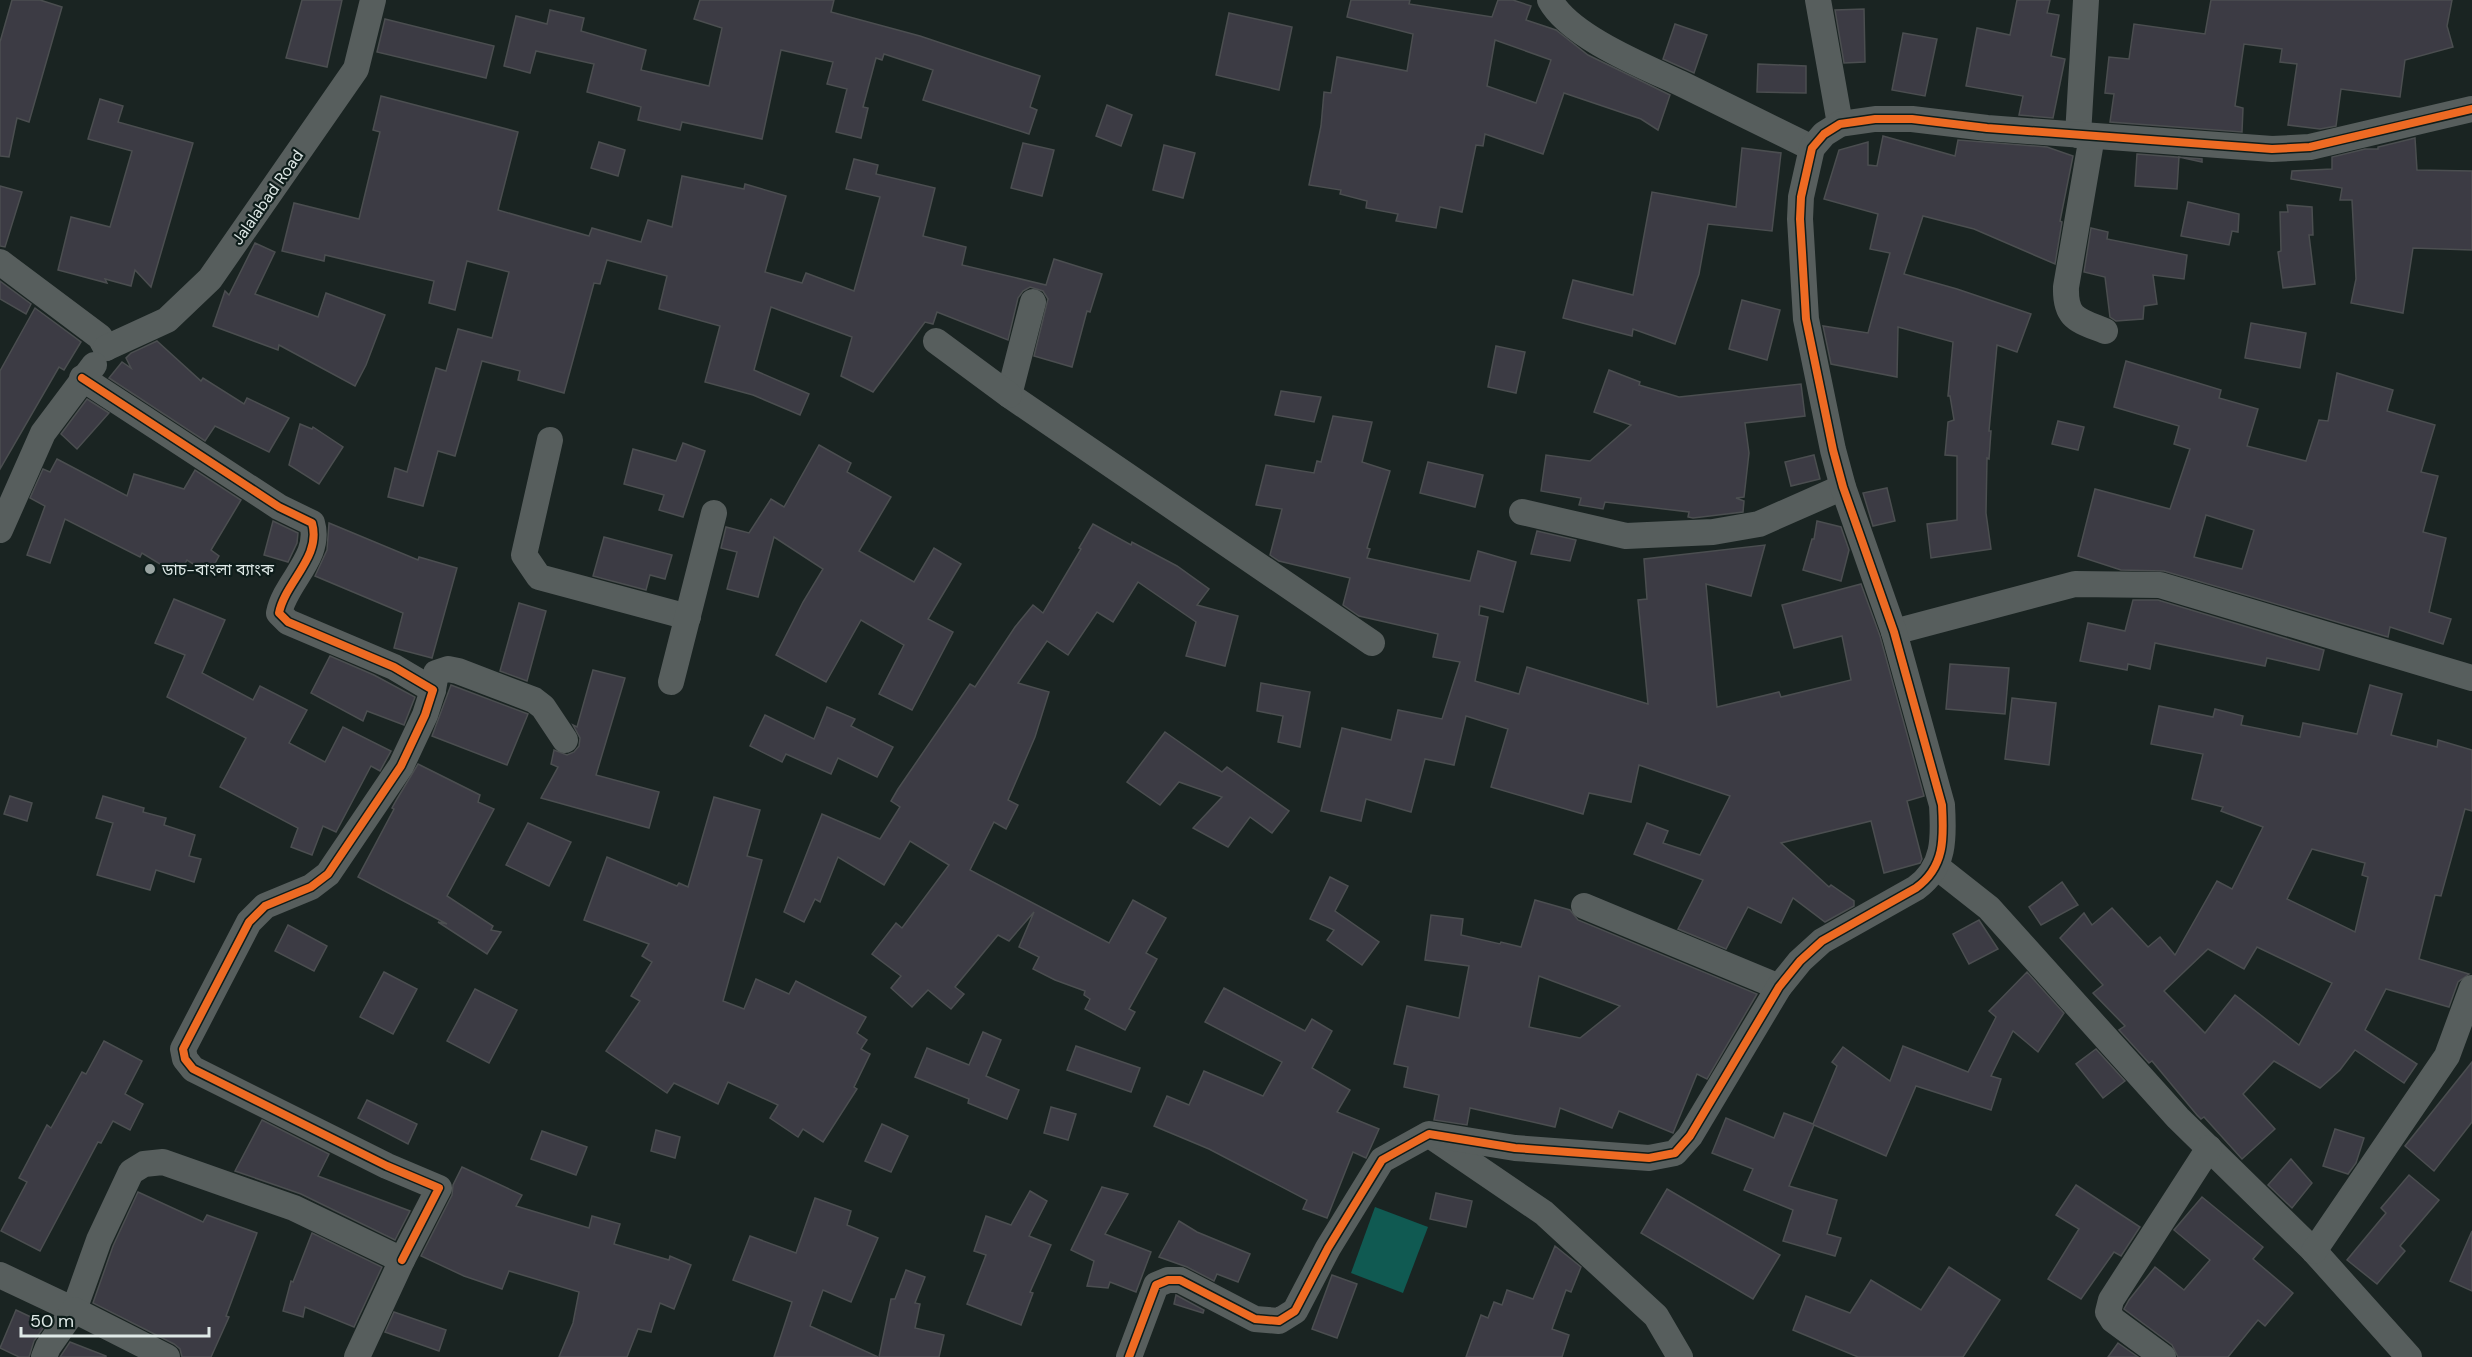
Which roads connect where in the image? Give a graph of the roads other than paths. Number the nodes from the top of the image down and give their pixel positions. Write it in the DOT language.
graph roads {
  1 [pos="373,0"];
  2 [pos="1550,0"];
  3 [pos="1818,0"];
  4 [pos="2086,0"];
  5 [pos="2472,109"];
  6 [pos="1840,124"];
  7 [pos="2085,135"];
  8 [pos="1812,148"];
  9 [pos="0,262"];
  10 [pos="1033,302"];
  11 [pos="2105,331"];
  12 [pos="936,341"];
  13 [pos="106,348"];
  14 [pos="82,378"];
  15 [pos="1009,395"];
  16 [pos="550,440"];
  17 [pos="1843,487"];
  18 [pos="1522,512"];
  19 [pos="714,513"];
  20 [pos="0,530"];
  21 [pos="688,617"];
  22 [pos="1894,632"];
  23 [pos="1372,643"];
  24 [pos="2472,678"];
  25 [pos="671,682"];
  26 [pos="433,690"];
  27 [pos="565,740"];
  28 [pos="1937,867"];
  29 [pos="1584,906"];
  30 [pos="1779,987"];
  31 [pos="2472,988"];
  32 [pos="1429,1134"];
  33 [pos="2209,1148"];
  34 [pos="2314,1251"];
  35 [pos="402,1260"];
  36 [pos="0,1275"];
  37 [pos="75,1310"];
  38 [pos="44,1357"];
  39 [pos="167,1357"];
  40 [pos="357,1357"];
  41 [pos="1129,1357"];
  42 [pos="1680,1357"];
  43 [pos="2163,1357"];
  44 [pos="2409,1357"];
  1 -- 13 [label="street, Jalalabad Road"];
  2 -- 8 [label="street"];
  3 -- 6 [label="street"];
  4 -- 7 [label="street"];
  5 -- 7 [label="street"];
  6 -- 7 [label="street"];
  6 -- 8 [label="street"];
  7 -- 11 [label="street"];
  8 -- 17 [label="street"];
  9 -- 13 [label="street"];
  10 -- 15 [label="street"];
  12 -- 15 [label="street"];
  13 -- 14 [label="street"];
  14 -- 20 [label="street"];
  14 -- 26 [label="street"];
  15 -- 23 [label="street"];
  16 -- 21 [label="street"];
  17 -- 18 [label="street"];
  17 -- 22 [label="street"];
  19 -- 21 [label="street"];
  21 -- 25 [label="street"];
  22 -- 24 [label="street"];
  22 -- 28 [label="street"];
  26 -- 27 [label="street"];
  26 -- 35 [label="street"];
  28 -- 30 [label="street"];
  28 -- 33 [label="street"];
  29 -- 30 [label="street"];
  30 -- 32 [label="street"];
  31 -- 34 [label="street"];
  32 -- 41 [label="street"];
  32 -- 42 [label="street"];
  33 -- 34 [label="street"];
  33 -- 43 [label="street"];
  34 -- 44 [label="street"];
  35 -- 37 [label="street"];
  35 -- 40 [label="street"];
  36 -- 37 [label="street"];
  37 -- 38 [label="street"];
  37 -- 39 [label="street"];
}
